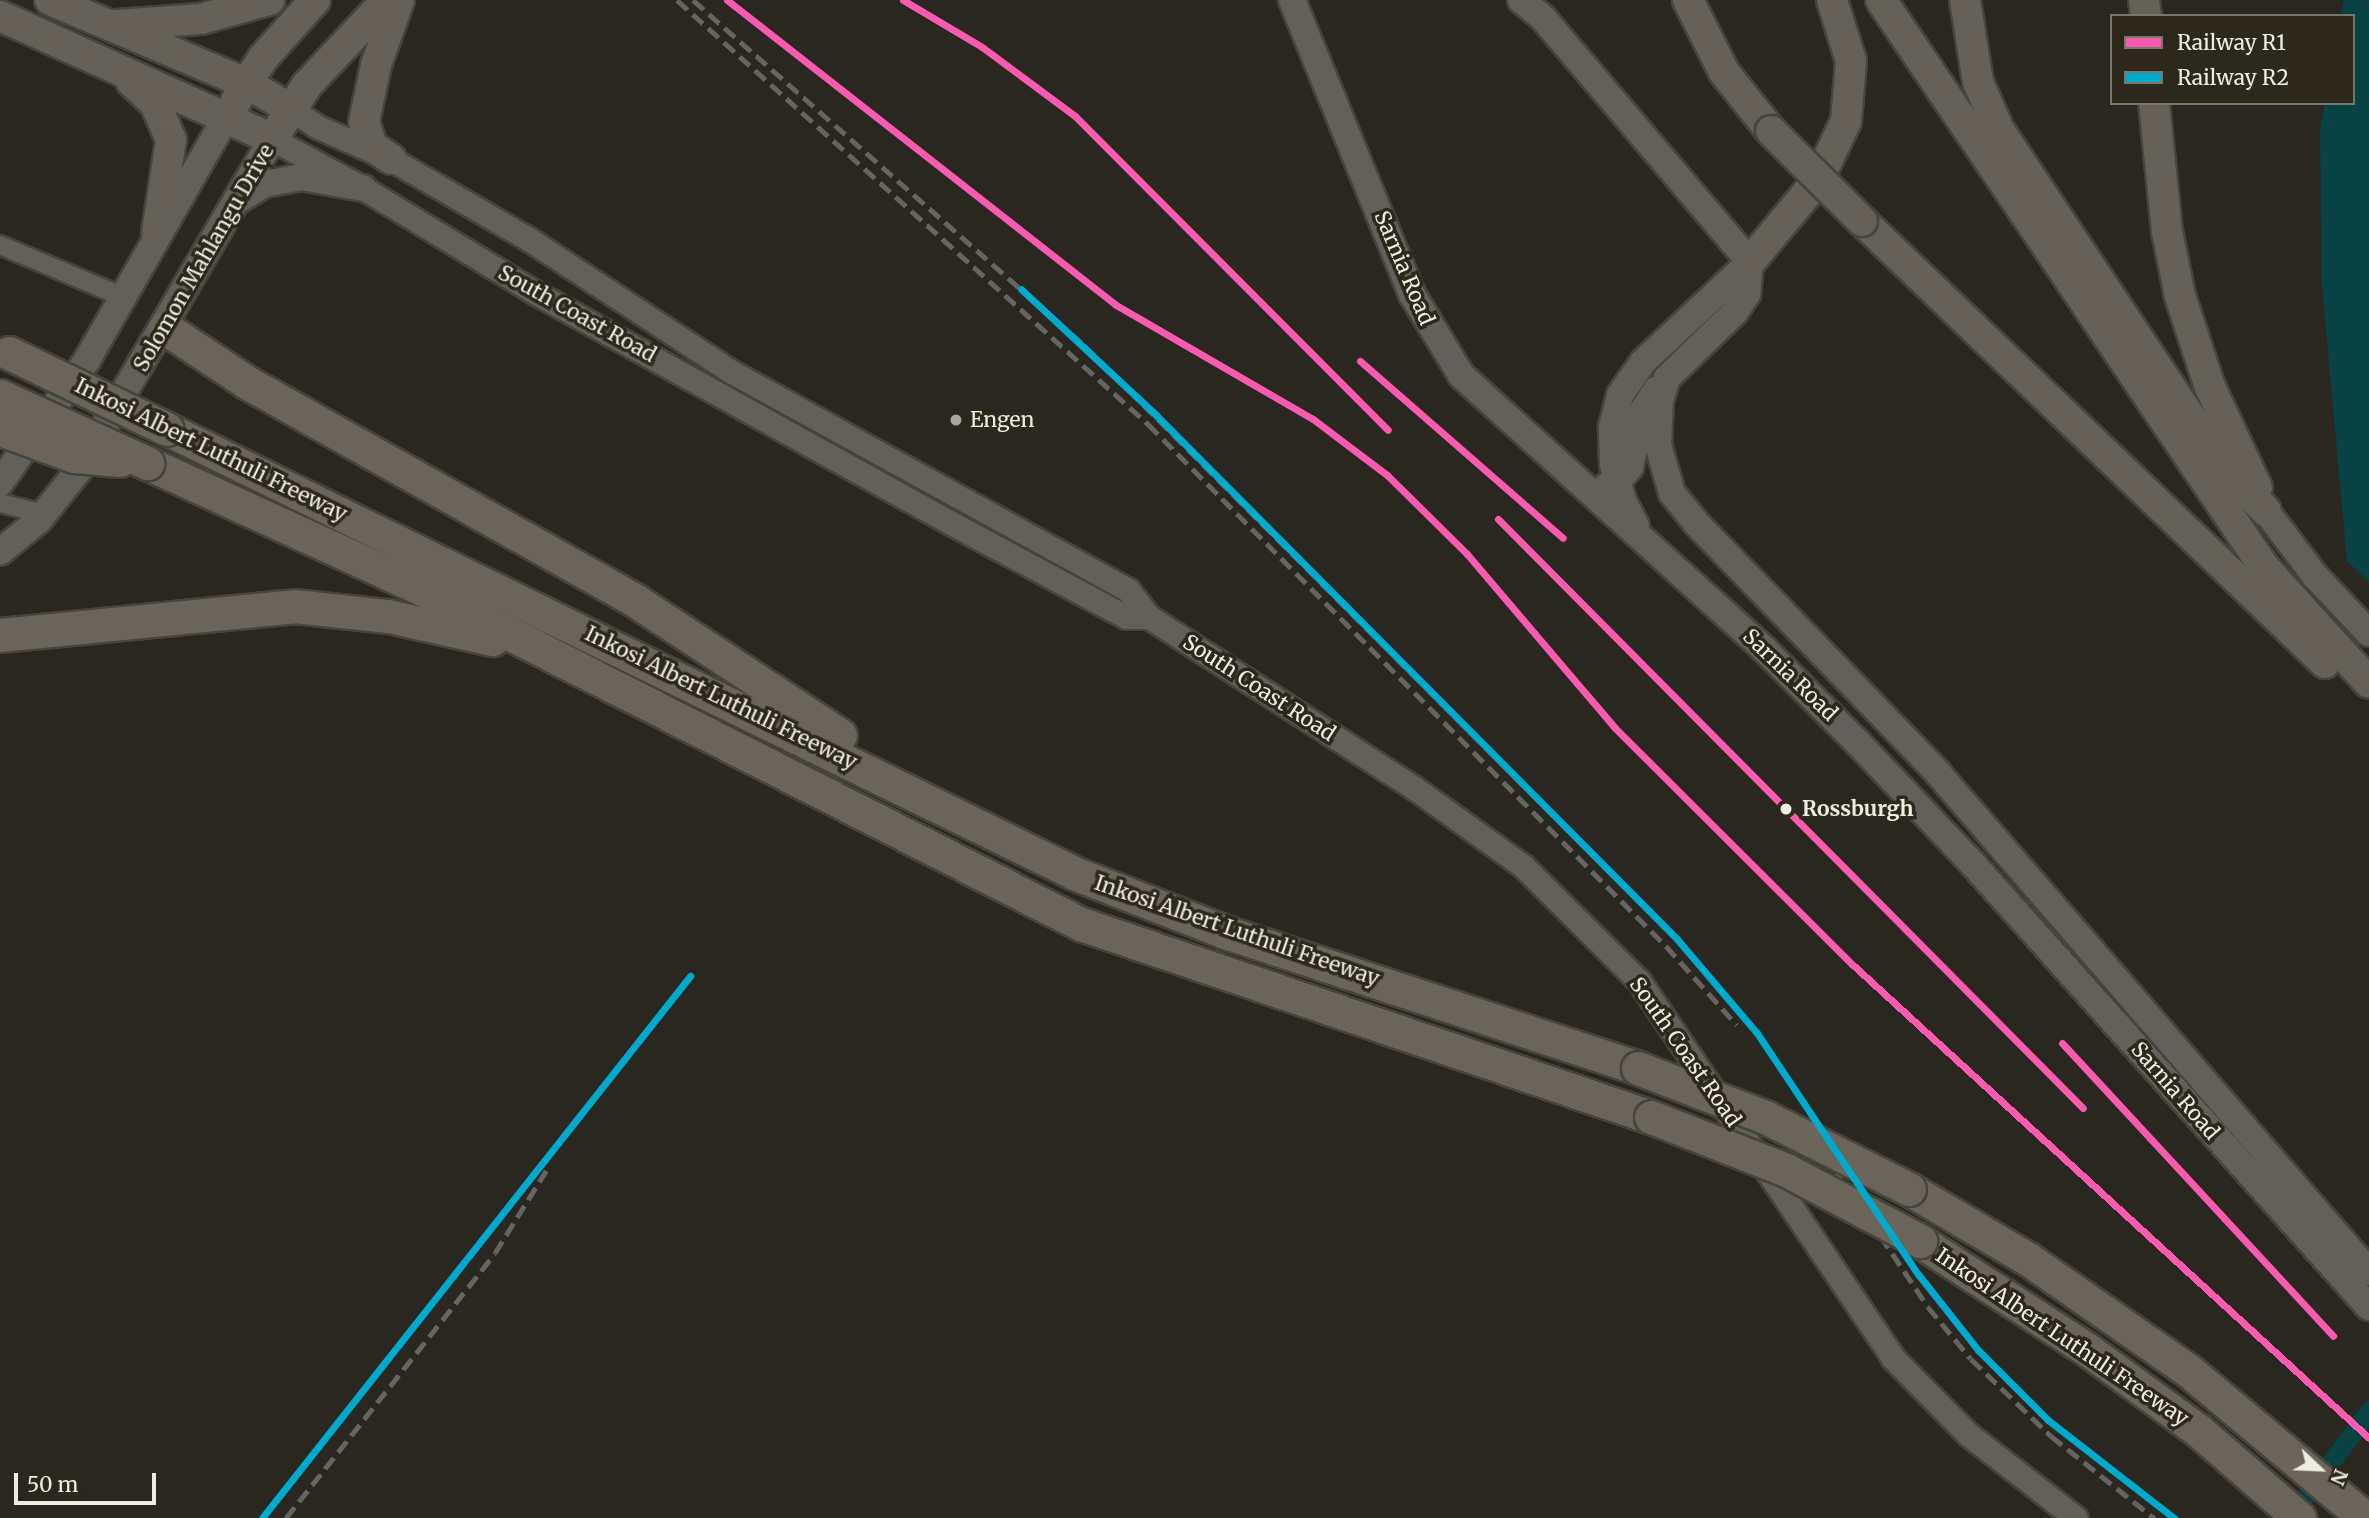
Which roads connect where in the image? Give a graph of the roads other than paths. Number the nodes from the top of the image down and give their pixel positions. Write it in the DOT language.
graph roads {
  1 [pos="50,0"];
  2 [pos="269,0"];
  3 [pos="315,0"];
  4 [pos="387,0"];
  5 [pos="399,0"];
  6 [pos="1292,0"];
  7 [pos="1308,0"];
  8 [pos="1521,0"];
  9 [pos="1688,0"];
  10 [pos="1832,0"];
  11 [pos="1881,0"];
  12 [pos="1965,0"];
  13 [pos="0,16"];
  14 [pos="109,25"];
  15 [pos="1318,60"];
  16 [pos="105,63"];
  17 [pos="246,83"];
  18 [pos="2154,105"];
  19 [pos="291,109"];
  20 [pos="226,117"];
  21 [pos="272,139"];
  22 [pos="391,159"];
  23 [pos="363,188"];
  24 [pos="237,201"];
  25 [pos="157,233"];
  26 [pos="0,244"];
  27 [pos="1749,262"];
  28 [pos="123,297"];
  29 [pos="638,312"];
  30 [pos="164,328"];
  31 [pos="620,338"];
  32 [pos="5,351"];
  33 [pos="730,371"];
  34 [pos="1667,378"];
  35 [pos="718,392"];
  36 [pos="0,396"];
  37 [pos="0,429"];
  38 [pos="147,463"];
  39 [pos="0,483"];
  40 [pos="1617,483"];
  41 [pos="1588,490"];
  42 [pos="0,503"];
  43 [pos="2266,511"];
  44 [pos="44,514"];
  45 [pos="1035,538"];
  46 [pos="1646,542"];
  47 [pos="0,552"];
  48 [pos="1021,561"];
  49 [pos="1088,568"];
  50 [pos="1075,590"];
  51 [pos="1149,617"];
  52 [pos="2363,628"];
  53 [pos="0,635"];
  54 [pos="553,654"];
  55 [pos="2360,684"];
  56 [pos="973,824"];
  57 [pos="2369,1272"];
  58 [pos="2365,1303"];
  59 [pos="2076,1518"];
  60 [pos="2300,1518"];
  61 [pos="2365,1518"];
  1 -- 14 [label="highway, South Coast Road"];
  2 -- 14 [label="highway"];
  3 -- 17 [label="highway"];
  4 -- 19 [label="highway, Solomon Mahlangu Drive"];
  5 -- 22 [label="highway"];
  6 -- 15 [label="main road, Sarnia Road"];
  7 -- 15 [label="main road"];
  8 -- 27 [label="main road"];
  9 -- 55 [label="highway, bridge"];
  10 -- 27 [label="highway"];
  11 -- 55 [label="highway"];
  12 -- 43 [label="highway"];
  13 -- 16 [label="highway, South Coast Road"];
  14 -- 17 [label="highway, South Coast Road"];
  15 -- 41 [label="main road, Sarnia Road"];
  16 -- 20 [label="highway, South Coast Road"];
  16 -- 25 [label="highway"];
  17 -- 19 [label="highway, South Coast Road"];
  17 -- 20 [label="highway"];
  18 -- 43 [label="highway"];
  19 -- 21 [label="highway, Solomon Mahlangu Drive"];
  19 -- 22 [label="street, South Coast Road"];
  20 -- 21 [label="highway, South Coast Road"];
  20 -- 25 [label="main road"];
  21 -- 23 [label="street, South Coast Road"];
  21 -- 24 [label="main road, Solomon Mahlangu Drive"];
  22 -- 29 [label="street, South Coast Road"];
  23 -- 24 [label="main road"];
  23 -- 31 [label="street, South Coast Road"];
  24 -- 30 [label="main road, Solomon Mahlangu Drive"];
  25 -- 28 [label="main road"];
  26 -- 28 [label="street"];
  27 -- 34 [label="main road"];
  27 -- 40 [label="main road"];
  28 -- 39 [label="main road"];
  29 -- 31 [label="street"];
  29 -- 33 [label="street, South Coast Road"];
  30 -- 44 [label="main road, Solomon Mahlangu Drive"];
  30 -- 56 [label="highway"];
  31 -- 35 [label="street, South Coast Road"];
  32 -- 56 [label="highway, Inkosi Albert Luthuli Freeway, bridge"];
  33 -- 35 [label="street"];
  33 -- 45 [label="street, South Coast Road"];
  34 -- 40 [label="main road"];
  34 -- 57 [label="main road, Sarnia Road"];
  35 -- 48 [label="street, South Coast Road"];
  36 -- 38 [label="highway, Inkosi Albert Luthuli Freeway, bridge"];
  37 -- 38 [label="highway, bridge"];
  38 -- 54 [label="highway, Inkosi Albert Luthuli Freeway"];
  40 -- 41 [label="main road"];
  40 -- 46 [label="main road"];
  41 -- 46 [label="main road, Sarnia Road"];
  42 -- 44 [label="street"];
  43 -- 52 [label="main road"];
  44 -- 47 [label="main road, Solomon Mahlangu Drive"];
  45 -- 48 [label="street"];
  45 -- 49 [label="street, South Coast Road"];
  46 -- 58 [label="main road, Sarnia Road"];
  48 -- 50 [label="street, South Coast Road"];
  49 -- 50 [label="street"];
  49 -- 51 [label="street, South Coast Road"];
  50 -- 51 [label="street, South Coast Road"];
  51 -- 59 [label="street, South Coast Road"];
  53 -- 54 [label="highway"];
  54 -- 60 [label="highway, Inkosi Albert Luthuli Freeway, bridge"];
  56 -- 61 [label="highway, Inkosi Albert Luthuli Freeway, bridge"];
}
